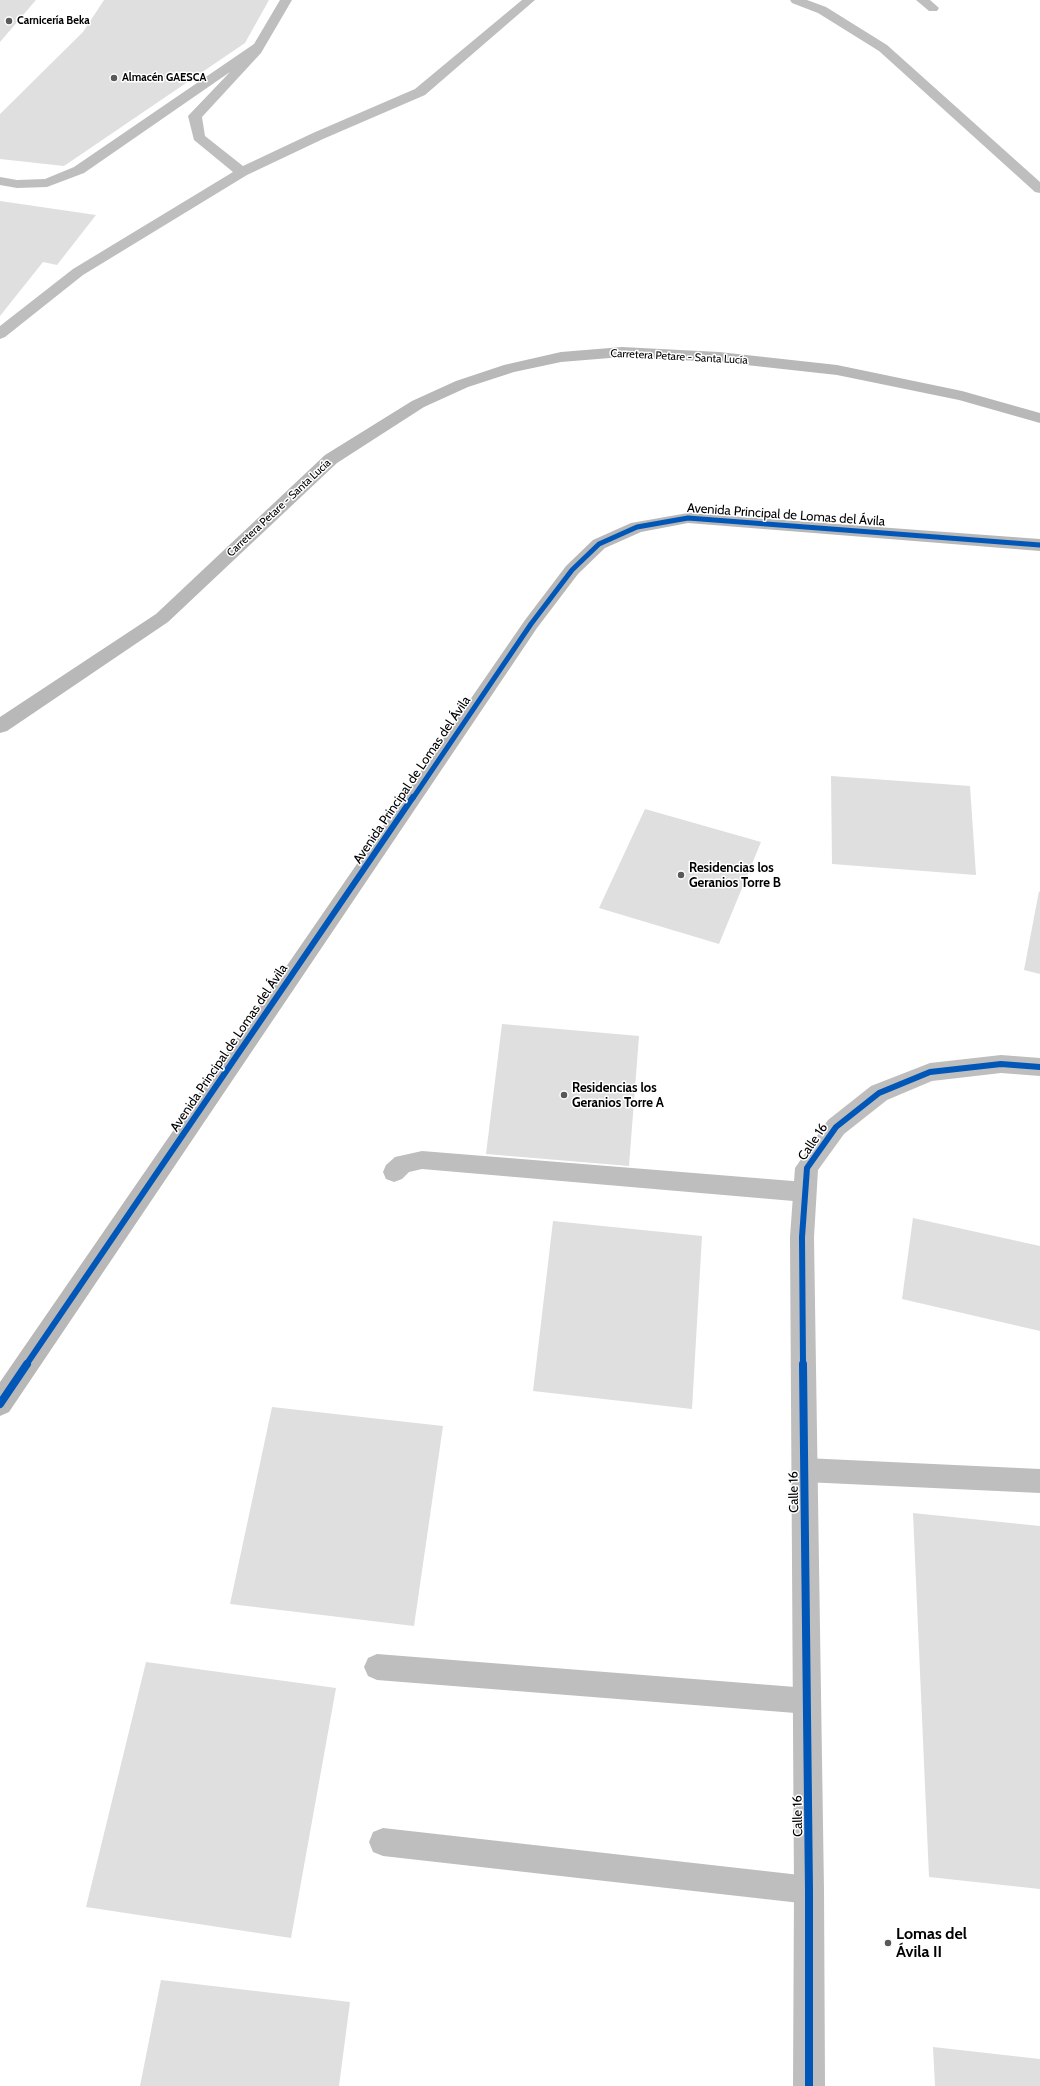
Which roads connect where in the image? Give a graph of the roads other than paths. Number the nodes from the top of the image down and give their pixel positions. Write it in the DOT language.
graph roads {
  1 [pos="286,0"];
  2 [pos="529,0"];
  3 [pos="796,0"];
  4 [pos="922,0"];
  5 [pos="933,8"];
  6 [pos="259,46"];
  7 [pos="242,172"];
  8 [pos="0,181"];
  9 [pos="1040,189"];
  10 [pos="0,334"];
  11 [pos="1040,418"];
  12 [pos="1040,544"];
  13 [pos="0,726"];
  14 [pos="1040,1067"];
  15 [pos="394,1172"];
  16 [pos="805,1192"];
  17 [pos="0,1404"];
  18 [pos="805,1470"];
  19 [pos="1040,1481"];
  20 [pos="377,1667"];
  21 [pos="808,1701"];
  22 [pos="383,1842"];
  23 [pos="809,1890"];
  24 [pos="809,2086"];
  1 -- 6 [label="street"];
  2 -- 7 [label="street"];
  3 -- 9 [label="street"];
  4 -- 5 [label="street"];
  6 -- 7 [label="street"];
  6 -- 8 [label="street"];
  7 -- 10 [label="street"];
  11 -- 13 [label="street, Carretera Petare - Santa Lucía"];
  12 -- 17 [label="street, Avenida Principal de Lomas del Ávila"];
  14 -- 16 [label="street, Calle 16"];
  15 -- 16 [label="lane"];
  16 -- 18 [label="street, Calle 16"];
  18 -- 19 [label="lane"];
  18 -- 21 [label="street, Calle 16"];
  20 -- 21 [label="lane"];
  21 -- 23 [label="street, Calle 16"];
  22 -- 23 [label="lane"];
  23 -- 24 [label="street, Calle 16"];
}
